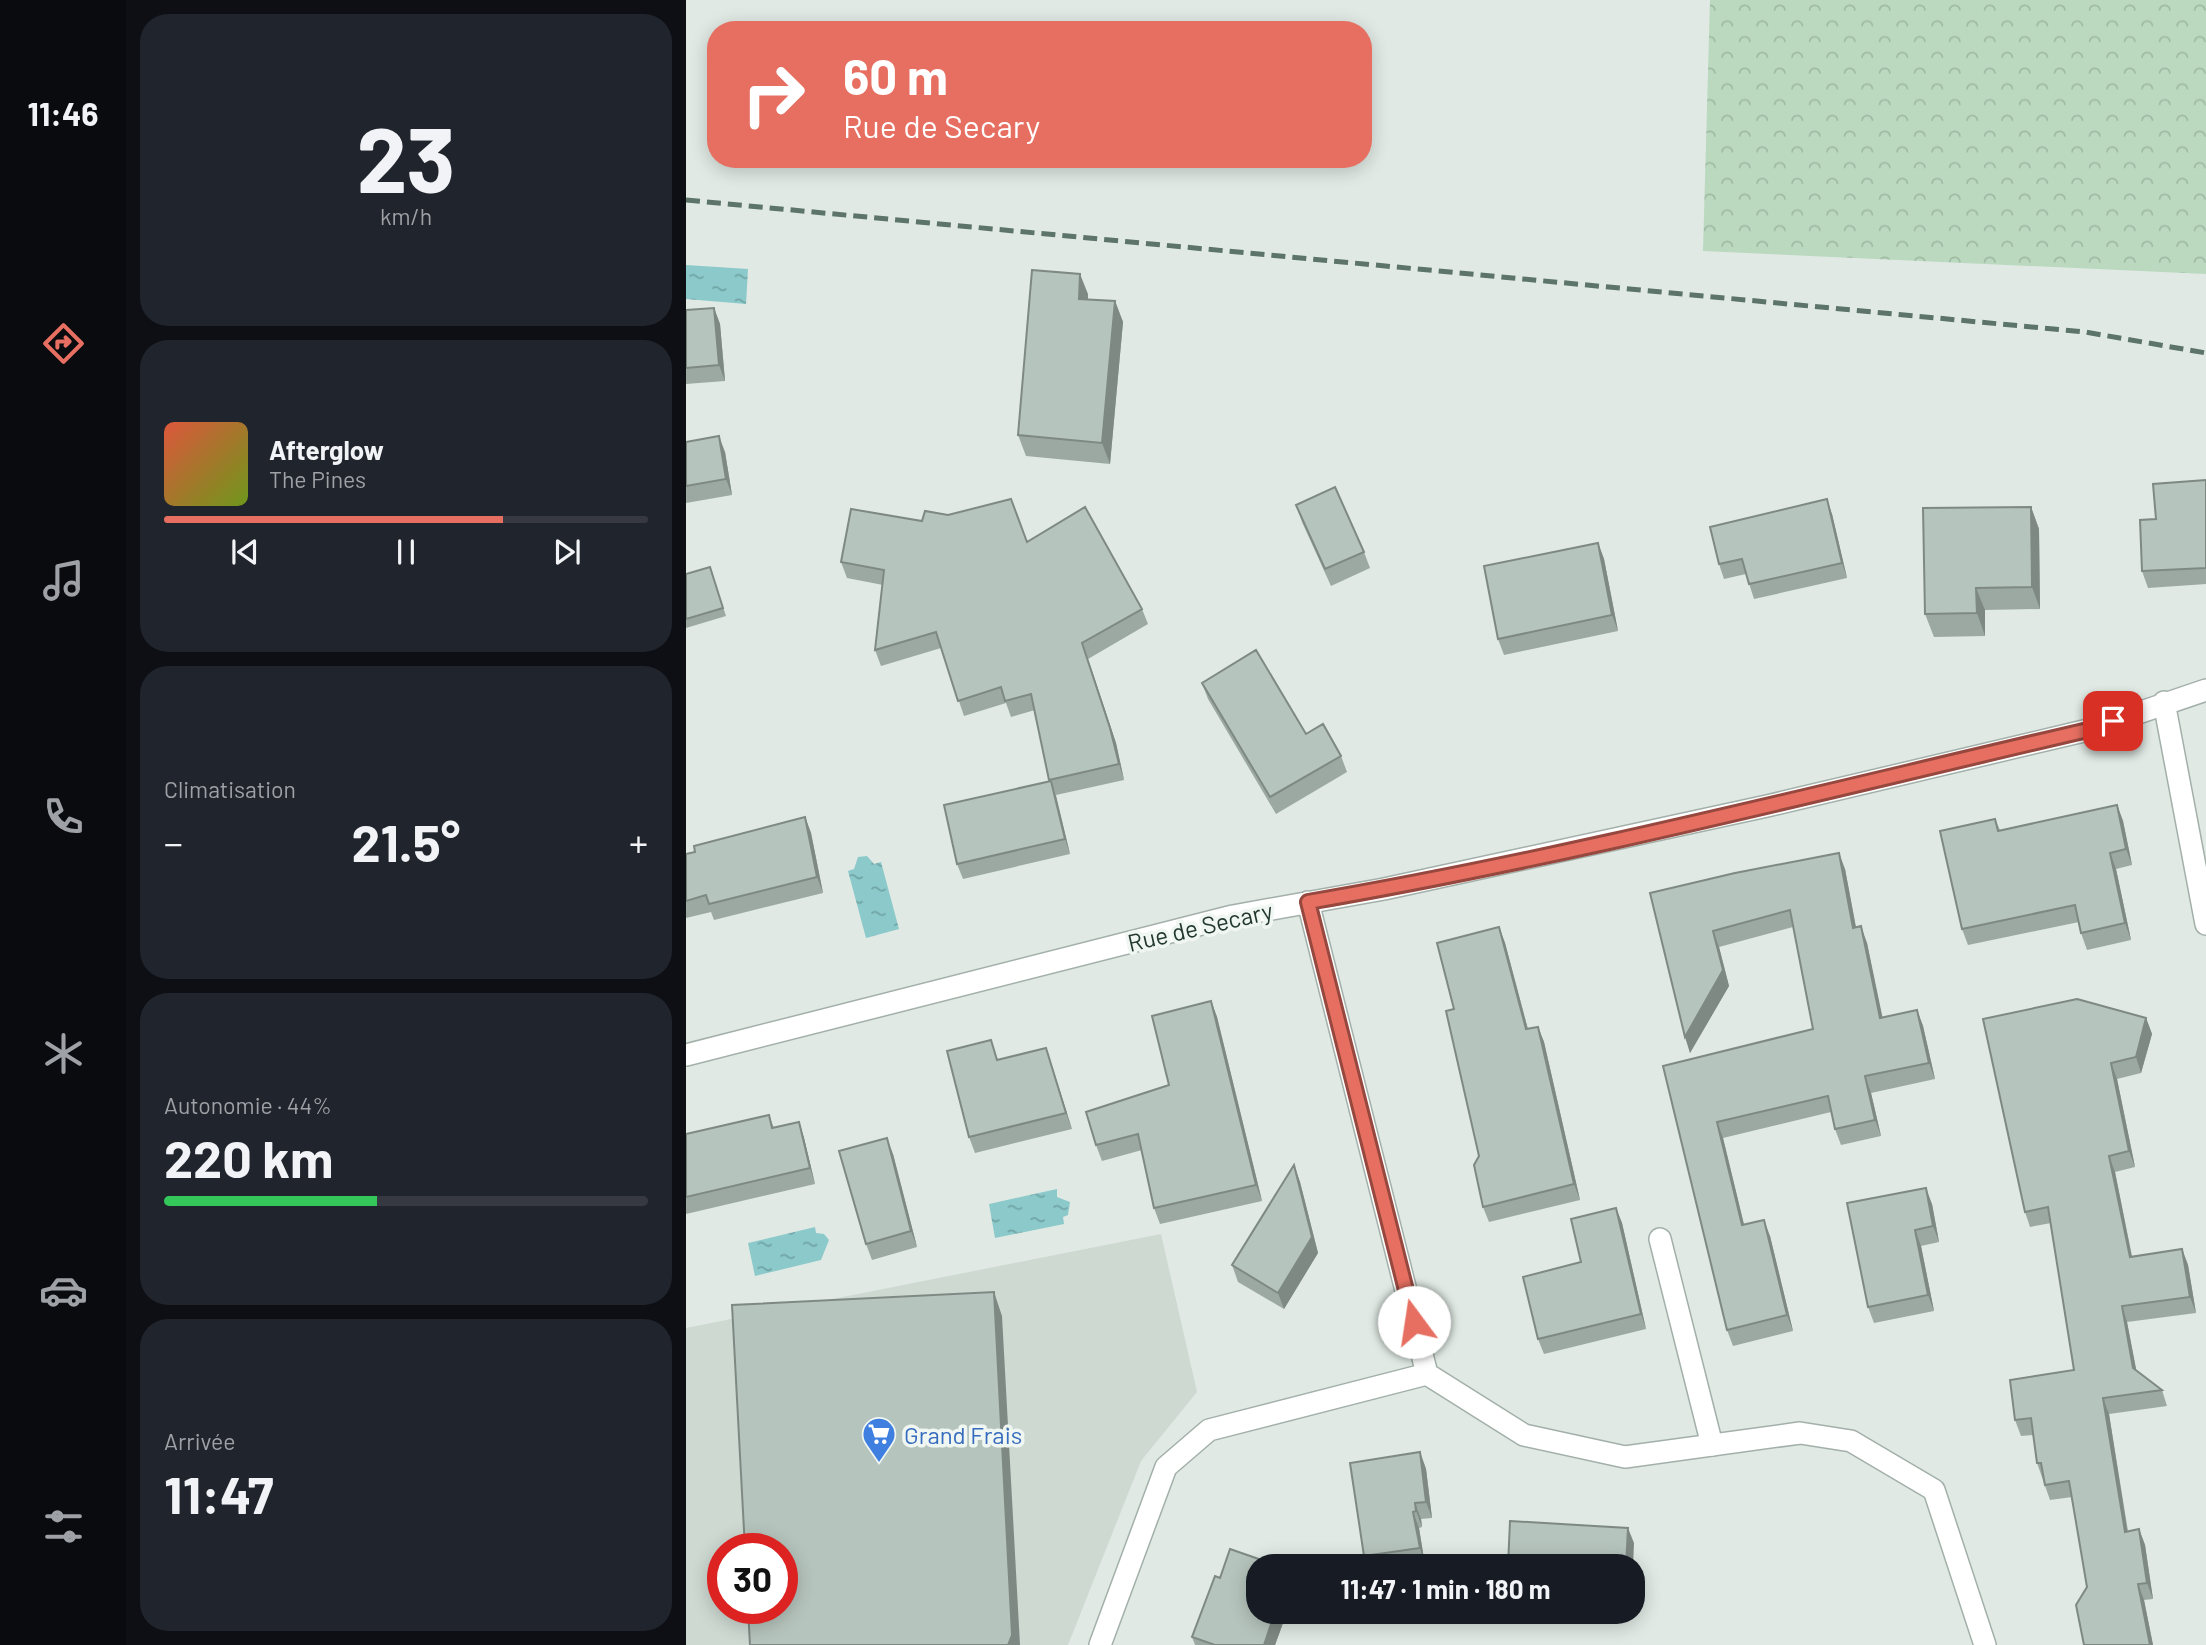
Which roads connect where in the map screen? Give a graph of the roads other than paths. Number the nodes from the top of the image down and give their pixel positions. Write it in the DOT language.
graph roads {
  1 [pos="2206,690"];
  2 [pos="2164,702"];
  3 [pos="1308,902"];
  4 [pos="2206,924"];
  5 [pos="686,1055"];
  6 [pos="1660,1239"];
  7 [pos="1427,1374"];
  8 [pos="1712,1445"];
  9 [pos="1100,1645"];
  10 [pos="1984,1645"];
  1 -- 2 [label="street, Rue de Secary"];
  2 -- 3 [label="street, Rue de Secary"];
  2 -- 4 [label="street"];
  3 -- 5 [label="street, Rue de Secary"];
  3 -- 7 [label="street"];
  6 -- 8 [label="street"];
  7 -- 8 [label="street"];
  7 -- 9 [label="street"];
  8 -- 10 [label="street"];
}
